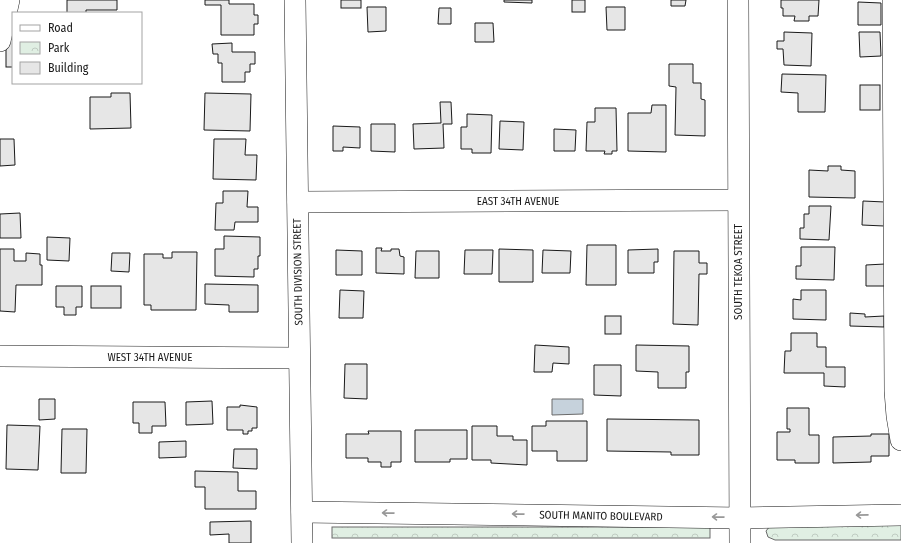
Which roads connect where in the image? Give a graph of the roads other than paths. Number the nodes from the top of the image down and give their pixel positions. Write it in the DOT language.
graph roads {
  1 [pos="9,0"];
  2 [pos="295,0"];
  3 [pos="738,0"];
  4 [pos="893,0"];
  5 [pos="0,41"];
  6 [pos="738,200"];
  7 [pos="298,202"];
  8 [pos="0,356"];
  9 [pos="299,358"];
  10 [pos="901,440"];
  11 [pos="302,512"];
  12 [pos="901,515"];
  13 [pos="740,518"];
  14 [pos="302,543"];
  15 [pos="740,543"];
  1 -- 5 [label="street"];
  2 -- 7 [label="street, SOUTH DIVISION STREET"];
  3 -- 6 [label="street, SOUTH TEKOA STREET"];
  4 -- 10 [label="street"];
  6 -- 7 [label="street, EAST 34TH AVENUE"];
  6 -- 13 [label="street, SOUTH TEKOA STREET"];
  7 -- 9 [label="street, SOUTH DIVISION STREET"];
  8 -- 9 [label="street, WEST 34TH AVENUE"];
  9 -- 11 [label="street, SOUTH DIVISION STREET"];
  13 -- 11 [label="street, SOUTH MANITO BOULEVARD, one-way"];
  11 -- 14 [label="street, SOUTH DIVISION STREET"];
  12 -- 13 [label="street, SOUTH MANITO BOULEVARD, one-way"];
  13 -- 15 [label="street, SOUTH TEKOA STREET"];
}
